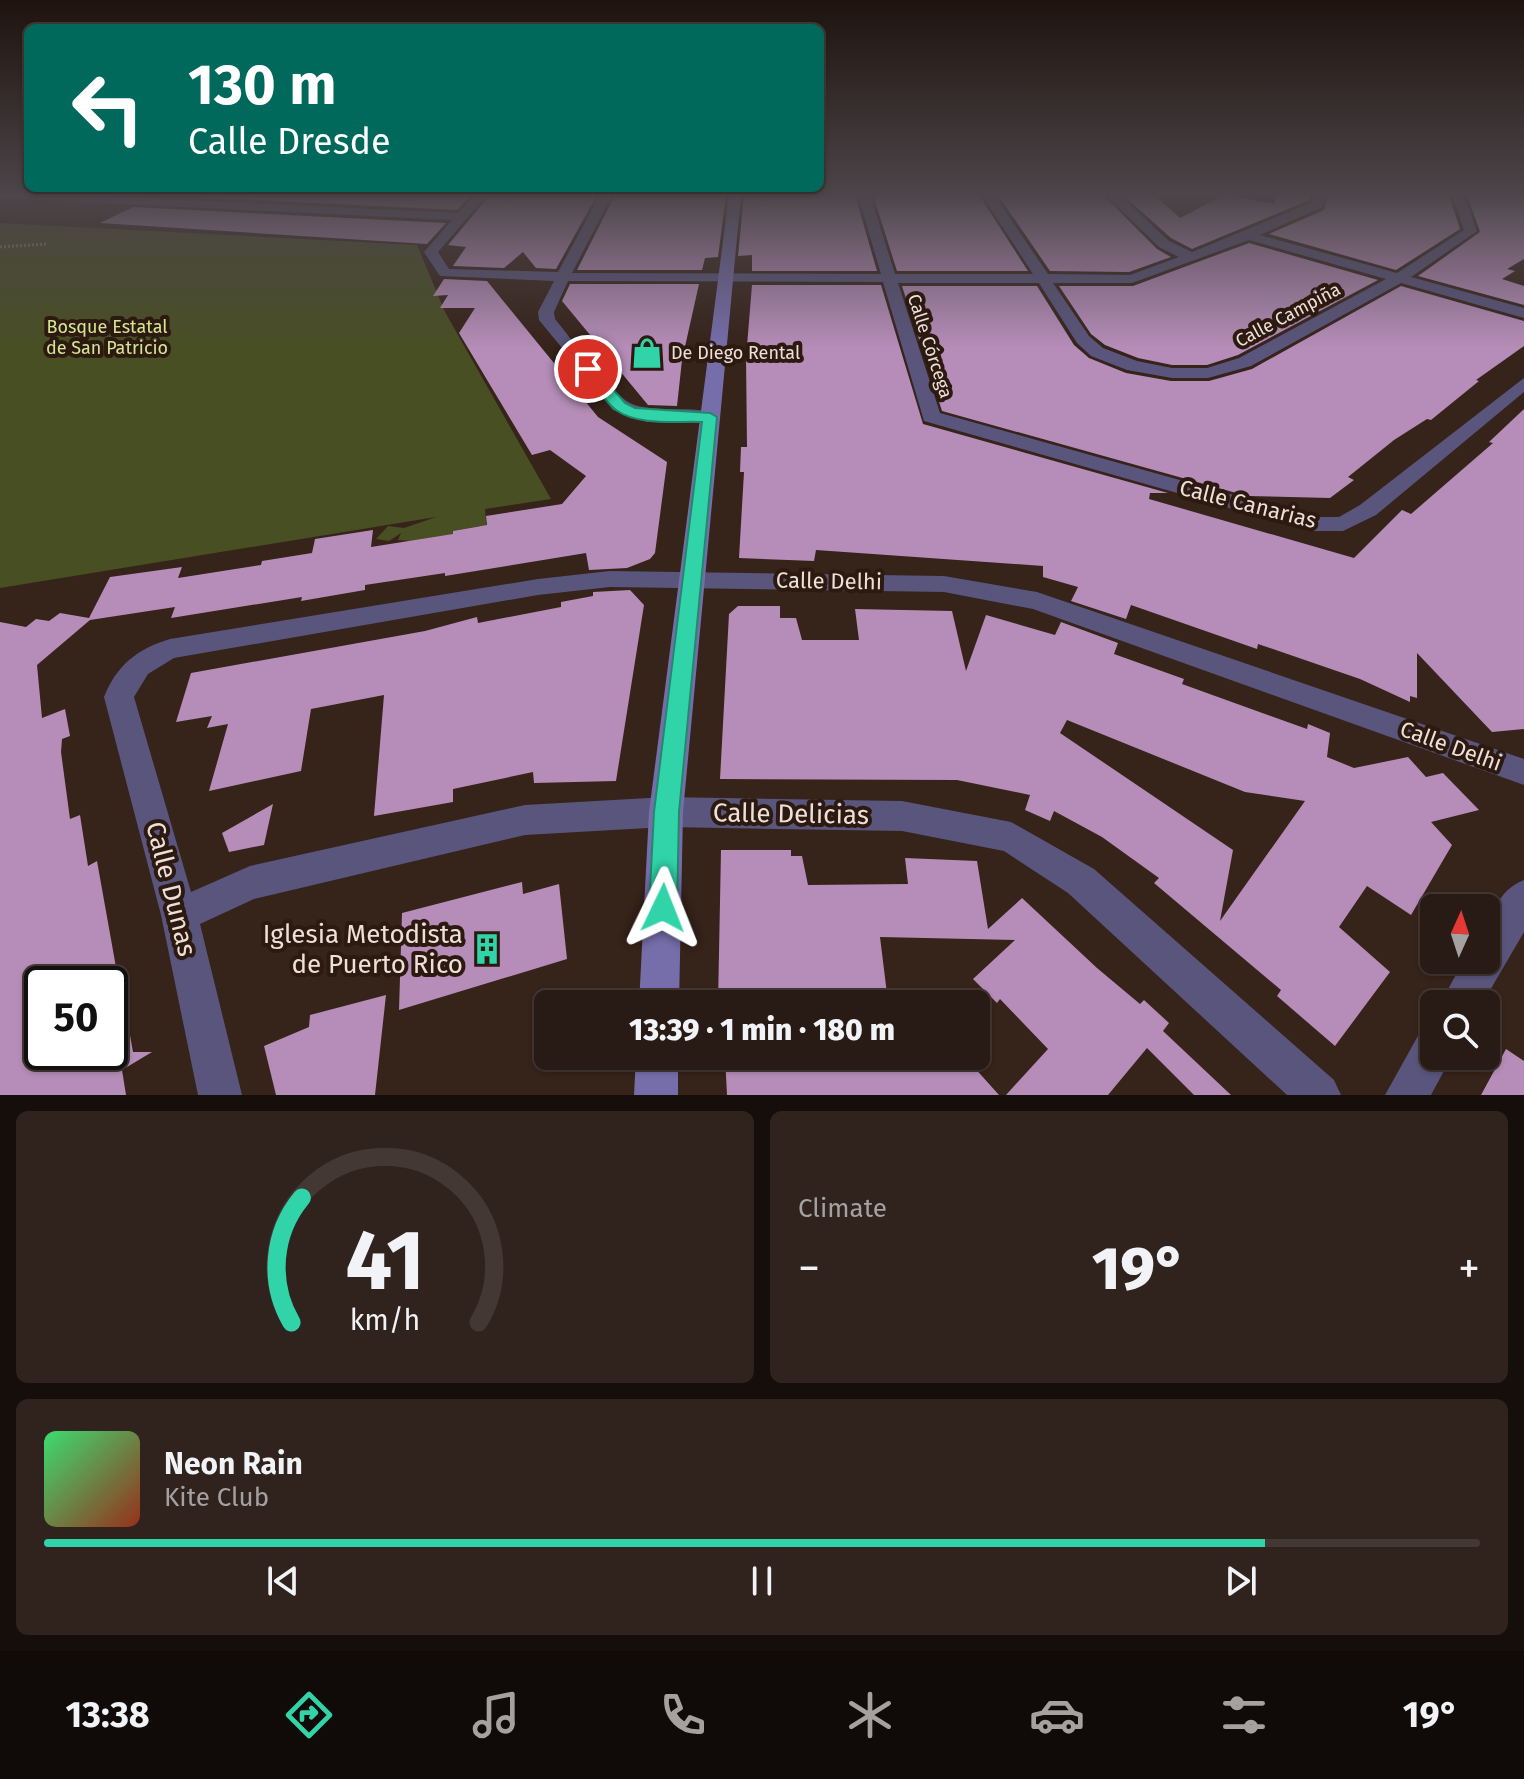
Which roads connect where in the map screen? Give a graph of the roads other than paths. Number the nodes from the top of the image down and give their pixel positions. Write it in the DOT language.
graph roads {
  1 [pos="436,246"];
  2 [pos="580,246"];
  3 [pos="729,246"];
  4 [pos="878,246"];
  5 [pos="1022,246"];
  6 [pos="1168,246"];
  7 [pos="1221,246"];
  8 [pos="1284,246"];
  9 [pos="1448,246"];
  10 [pos="1191,257"];
  11 [pos="565,277"];
  12 [pos="726,278"];
  13 [pos="887,278"];
  14 [pos="1399,278"];
  15 [pos="1044,279"];
  16 [pos="1524,313"];
  17 [pos="1524,383"];
  18 [pos="710,417"];
  19 [pos="931,417"];
  20 [pos="692,579"];
  21 [pos="123,684"];
  22 [pos="1524,772"];
  23 [pos="666,812"];
  24 [pos="1524,897"];
  25 [pos="179,915"];
  26 [pos="660,990"];
  27 [pos="1468,990"];
  28 [pos="657,1070"];
  29 [pos="1422,1070"];
  30 [pos="220,1095"];
  31 [pos="656,1095"];
  32 [pos="1319,1095"];
  33 [pos="1407,1095"];
  1 -- 11 [label="street"];
  2 -- 11 [label="street"];
  3 -- 12 [label="main road"];
  4 -- 13 [label="street, Calle Córcega"];
  5 -- 15 [label="street, Calle Campiña"];
  6 -- 10 [label="street"];
  7 -- 10 [label="street"];
  8 -- 14 [label="street"];
  9 -- 14 [label="street, Calle Campiña"];
  10 -- 15 [label="street"];
  11 -- 12 [label="street"];
  11 -- 18 [label="street"];
  12 -- 13 [label="street"];
  12 -- 18 [label="main road"];
  13 -- 15 [label="street"];
  13 -- 19 [label="street, Calle Córcega"];
  14 -- 15 [label="street, Calle Campiña"];
  14 -- 16 [label="street"];
  17 -- 19 [label="street, Calle Canarias"];
  18 -- 20 [label="main road"];
  20 -- 21 [label="street, Calle Delhi"];
  20 -- 22 [label="street, Calle Delhi"];
  20 -- 23 [label="main road"];
  21 -- 25 [label="street, Calle Dunas"];
  23 -- 25 [label="street, Calle Delicias"];
  23 -- 26 [label="main road"];
  23 -- 32 [label="street, Calle Delicias"];
  24 -- 27 [label="street"];
  25 -- 30 [label="street, Calle Dunas"];
  28 -- 31 [label="main road"];
  29 -- 33 [label="street"];
}
